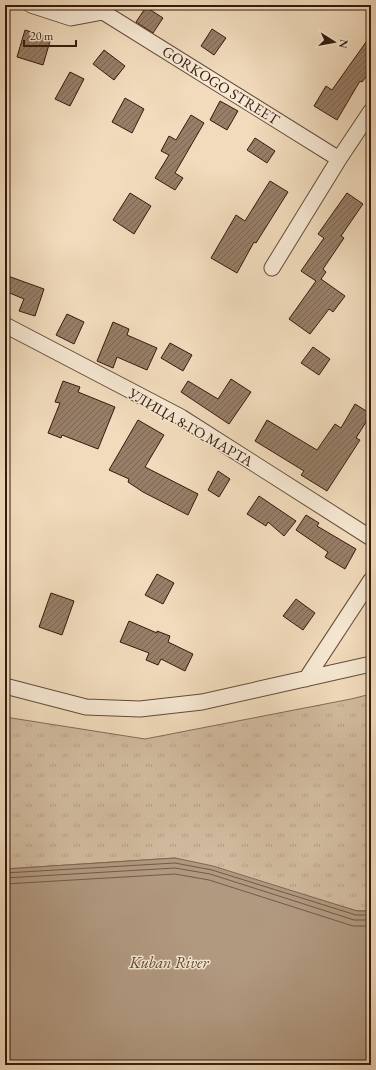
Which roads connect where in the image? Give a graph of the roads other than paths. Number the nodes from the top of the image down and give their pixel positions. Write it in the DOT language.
graph roads {
  1 [pos="31,5"];
  2 [pos="106,8"];
  3 [pos="371,111"];
  4 [pos="339,159"];
  5 [pos="272,268"];
  6 [pos="5,325"];
  7 [pos="371,538"];
  8 [pos="371,580"];
  9 [pos="371,664"];
  10 [pos="306,679"];
  11 [pos="5,686"];
  1 -- 2 [label="street"];
  2 -- 4 [label="street, GORKOGO STREET"];
  3 -- 4 [label="street"];
  4 -- 5 [label="street"];
  6 -- 7 [label="street, УЛИЦА 8-ГО МАРТА"];
  8 -- 10 [label="street"];
  9 -- 10 [label="street"];
  10 -- 11 [label="street"];
}
